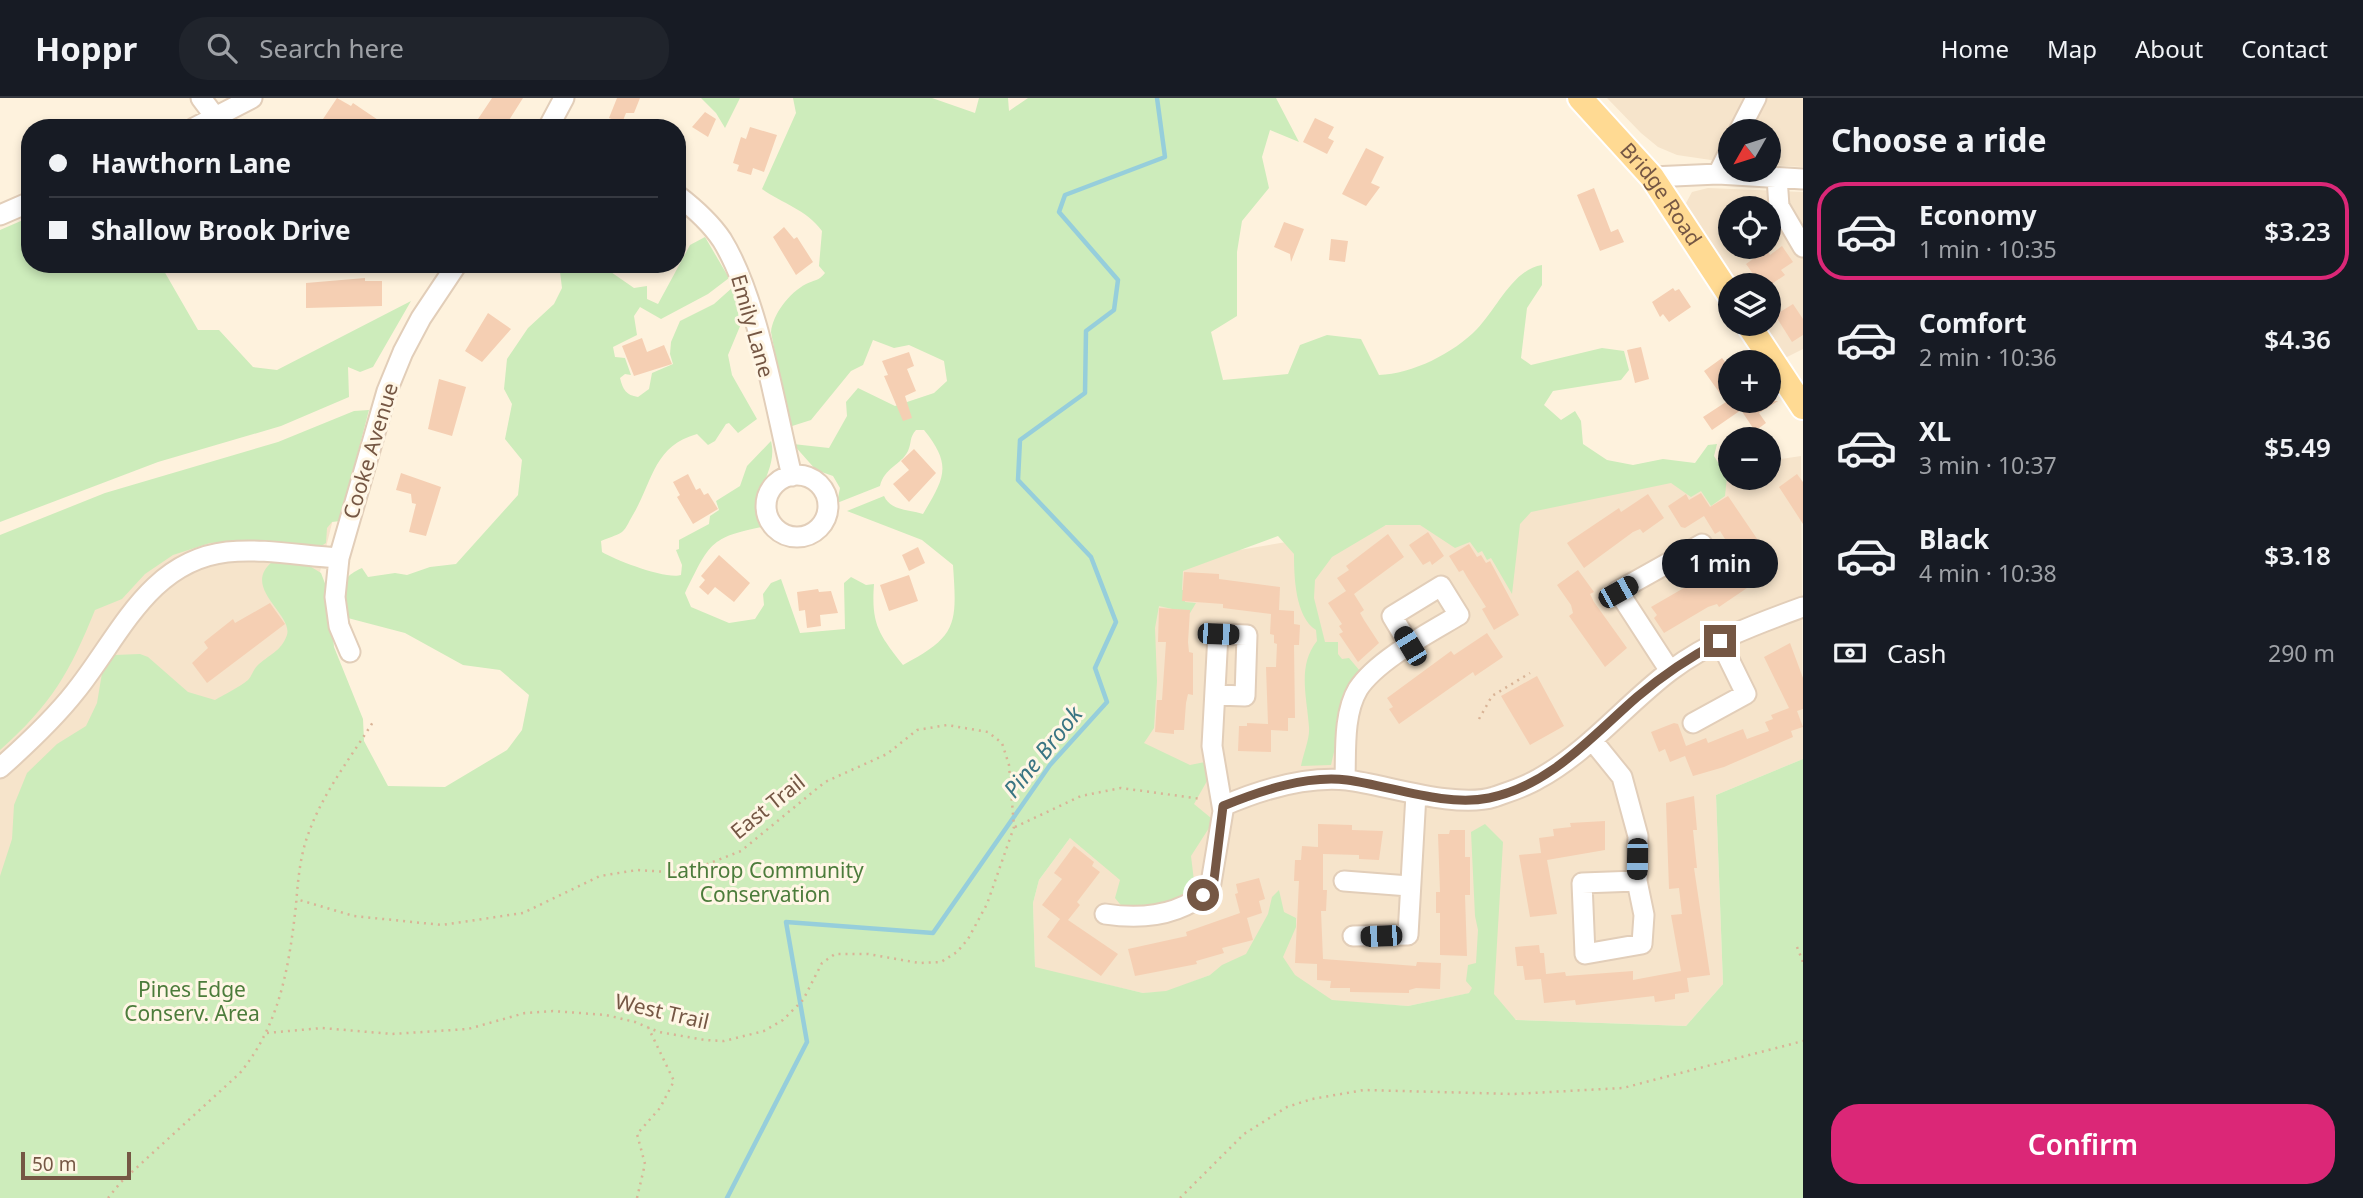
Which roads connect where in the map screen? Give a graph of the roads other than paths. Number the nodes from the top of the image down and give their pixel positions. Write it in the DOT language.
graph roads {
  1 [pos="201,98"];
  2 [pos="252,98"];
  3 [pos="564,98"];
  4 [pos="1580,98"];
  5 [pos="1756,98"];
  6 [pos="216,118"];
  7 [pos="553,119"];
  8 [pos="1745,119"];
  9 [pos="1718,174"];
  10 [pos="1651,177"];
  11 [pos="1782,178"];
  12 [pos="1803,179"];
  13 [pos="1777,182"];
  14 [pos="686,203"];
  15 [pos="21,206"];
  16 [pos="0,215"];
  17 [pos="1803,247"];
  18 [pos="451,273"];
  19 [pos="1718,278"];
  20 [pos="1756,336"];
  21 [pos="1803,407"];
  22 [pos="792,476"];
  23 [pos="1702,544"];
  24 [pos="339,558"];
  25 [pos="1803,607"];
  26 [pos="1720,641"];
  27 [pos="1410,646"];
  28 [pos="350,652"];
  29 [pos="1670,671"];
  30 [pos="1216,695"];
  31 [pos="1693,723"];
  32 [pos="1592,740"];
  33 [pos="0,768"];
  34 [pos="1345,780"];
  35 [pos="1416,794"];
  36 [pos="1216,802"];
  37 [pos="1344,881"];
  38 [pos="1637,881"];
  39 [pos="1409,886"];
  40 [pos="1105,914"];
  41 [pos="1353,936"];
  1 -- 6 [label="street"];
  2 -- 6 [label="street"];
  3 -- 7 [label="street"];
  4 -- 10 [label="main road, Bridge Road"];
  5 -- 8 [label="street"];
  9 -- 10 [label="street"];
  10 -- 19 [label="main road, Bridge Road"];
  11 -- 12 [label="street"];
  13 -- 17 [label="street"];
  14 -- 22 [label="street, Emily Lane"];
  15 -- 16 [label="street"];
  18 -- 24 [label="street, Cooke Avenue"];
  20 -- 21 [label="main road"];
  23 -- 29 [label="street"];
  24 -- 28 [label="street, Cooke Avenue"];
  24 -- 33 [label="street"];
  25 -- 26 [label="street"];
  26 -- 29 [label="street"];
  26 -- 31 [label="street"];
  27 -- 34 [label="street"];
  29 -- 32 [label="street"];
  30 -- 36 [label="street"];
  32 -- 35 [label="street"];
  32 -- 38 [label="street"];
  34 -- 35 [label="street"];
  34 -- 36 [label="street"];
  35 -- 39 [label="street"];
  36 -- 40 [label="street"];
  37 -- 39 [label="street"];
  38 -- 38 [label="street"];
  39 -- 41 [label="street"];
}
